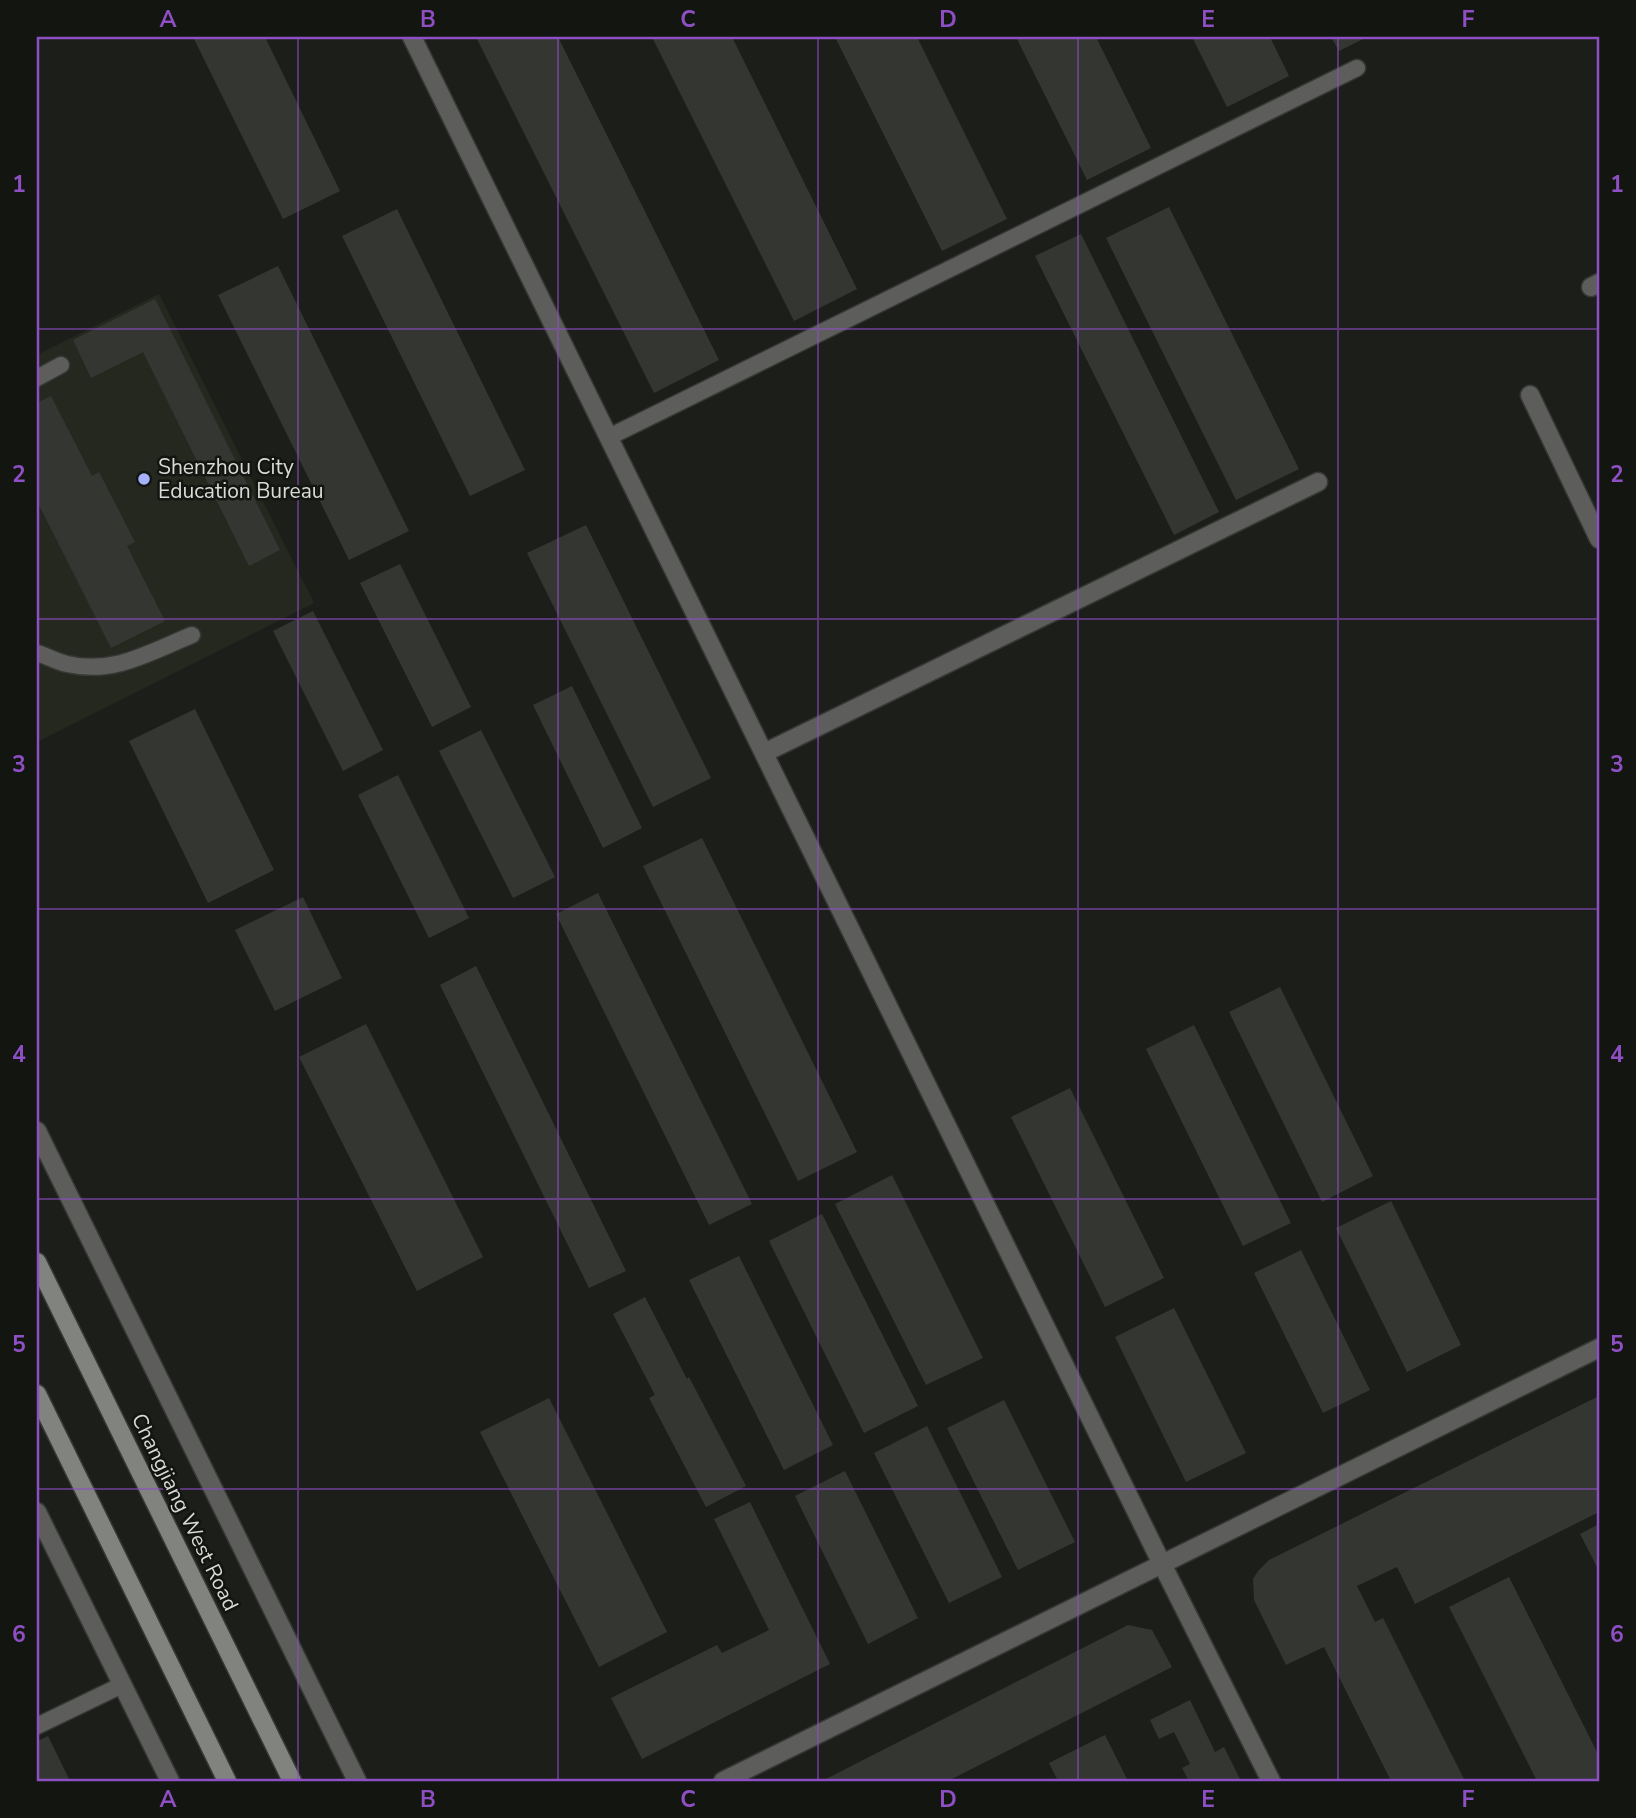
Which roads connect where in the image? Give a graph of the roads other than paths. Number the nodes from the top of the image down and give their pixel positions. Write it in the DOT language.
graph roads {
  1 [pos="412,37"];
  2 [pos="1357,68"];
  3 [pos="61,365"];
  4 [pos="37,378"];
  5 [pos="1530,396"];
  6 [pos="609,438"];
  7 [pos="1318,482"];
  8 [pos="1599,537"];
  9 [pos="192,635"];
  10 [pos="37,653"];
  11 [pos="764,753"];
  12 [pos="37,1132"];
  13 [pos="37,1262"];
  14 [pos="1599,1348"];
  15 [pos="37,1394"];
  16 [pos="37,1512"];
  17 [pos="1162,1564"];
  18 [pos="122,1685"];
  19 [pos="37,1726"];
  20 [pos="170,1781"];
  21 [pos="227,1781"];
  22 [pos="292,1781"];
  23 [pos="357,1781"];
  24 [pos="723,1781"];
  25 [pos="1271,1781"];
  1 -- 6 [label="street"];
  2 -- 6 [label="lane"];
  3 -- 4 [label="lane"];
  5 -- 8 [label="street"];
  6 -- 11 [label="street"];
  7 -- 11 [label="street"];
  9 -- 10 [label="lane"];
  11 -- 17 [label="street"];
  12 -- 23 [label="street"];
  13 -- 22 [label="main road, Changjiang West Road"];
  14 -- 17 [label="street"];
  15 -- 21 [label="main road"];
  16 -- 18 [label="street"];
  17 -- 24 [label="street"];
  17 -- 25 [label="street"];
  18 -- 19 [label="lane"];
  18 -- 20 [label="street"];
}
